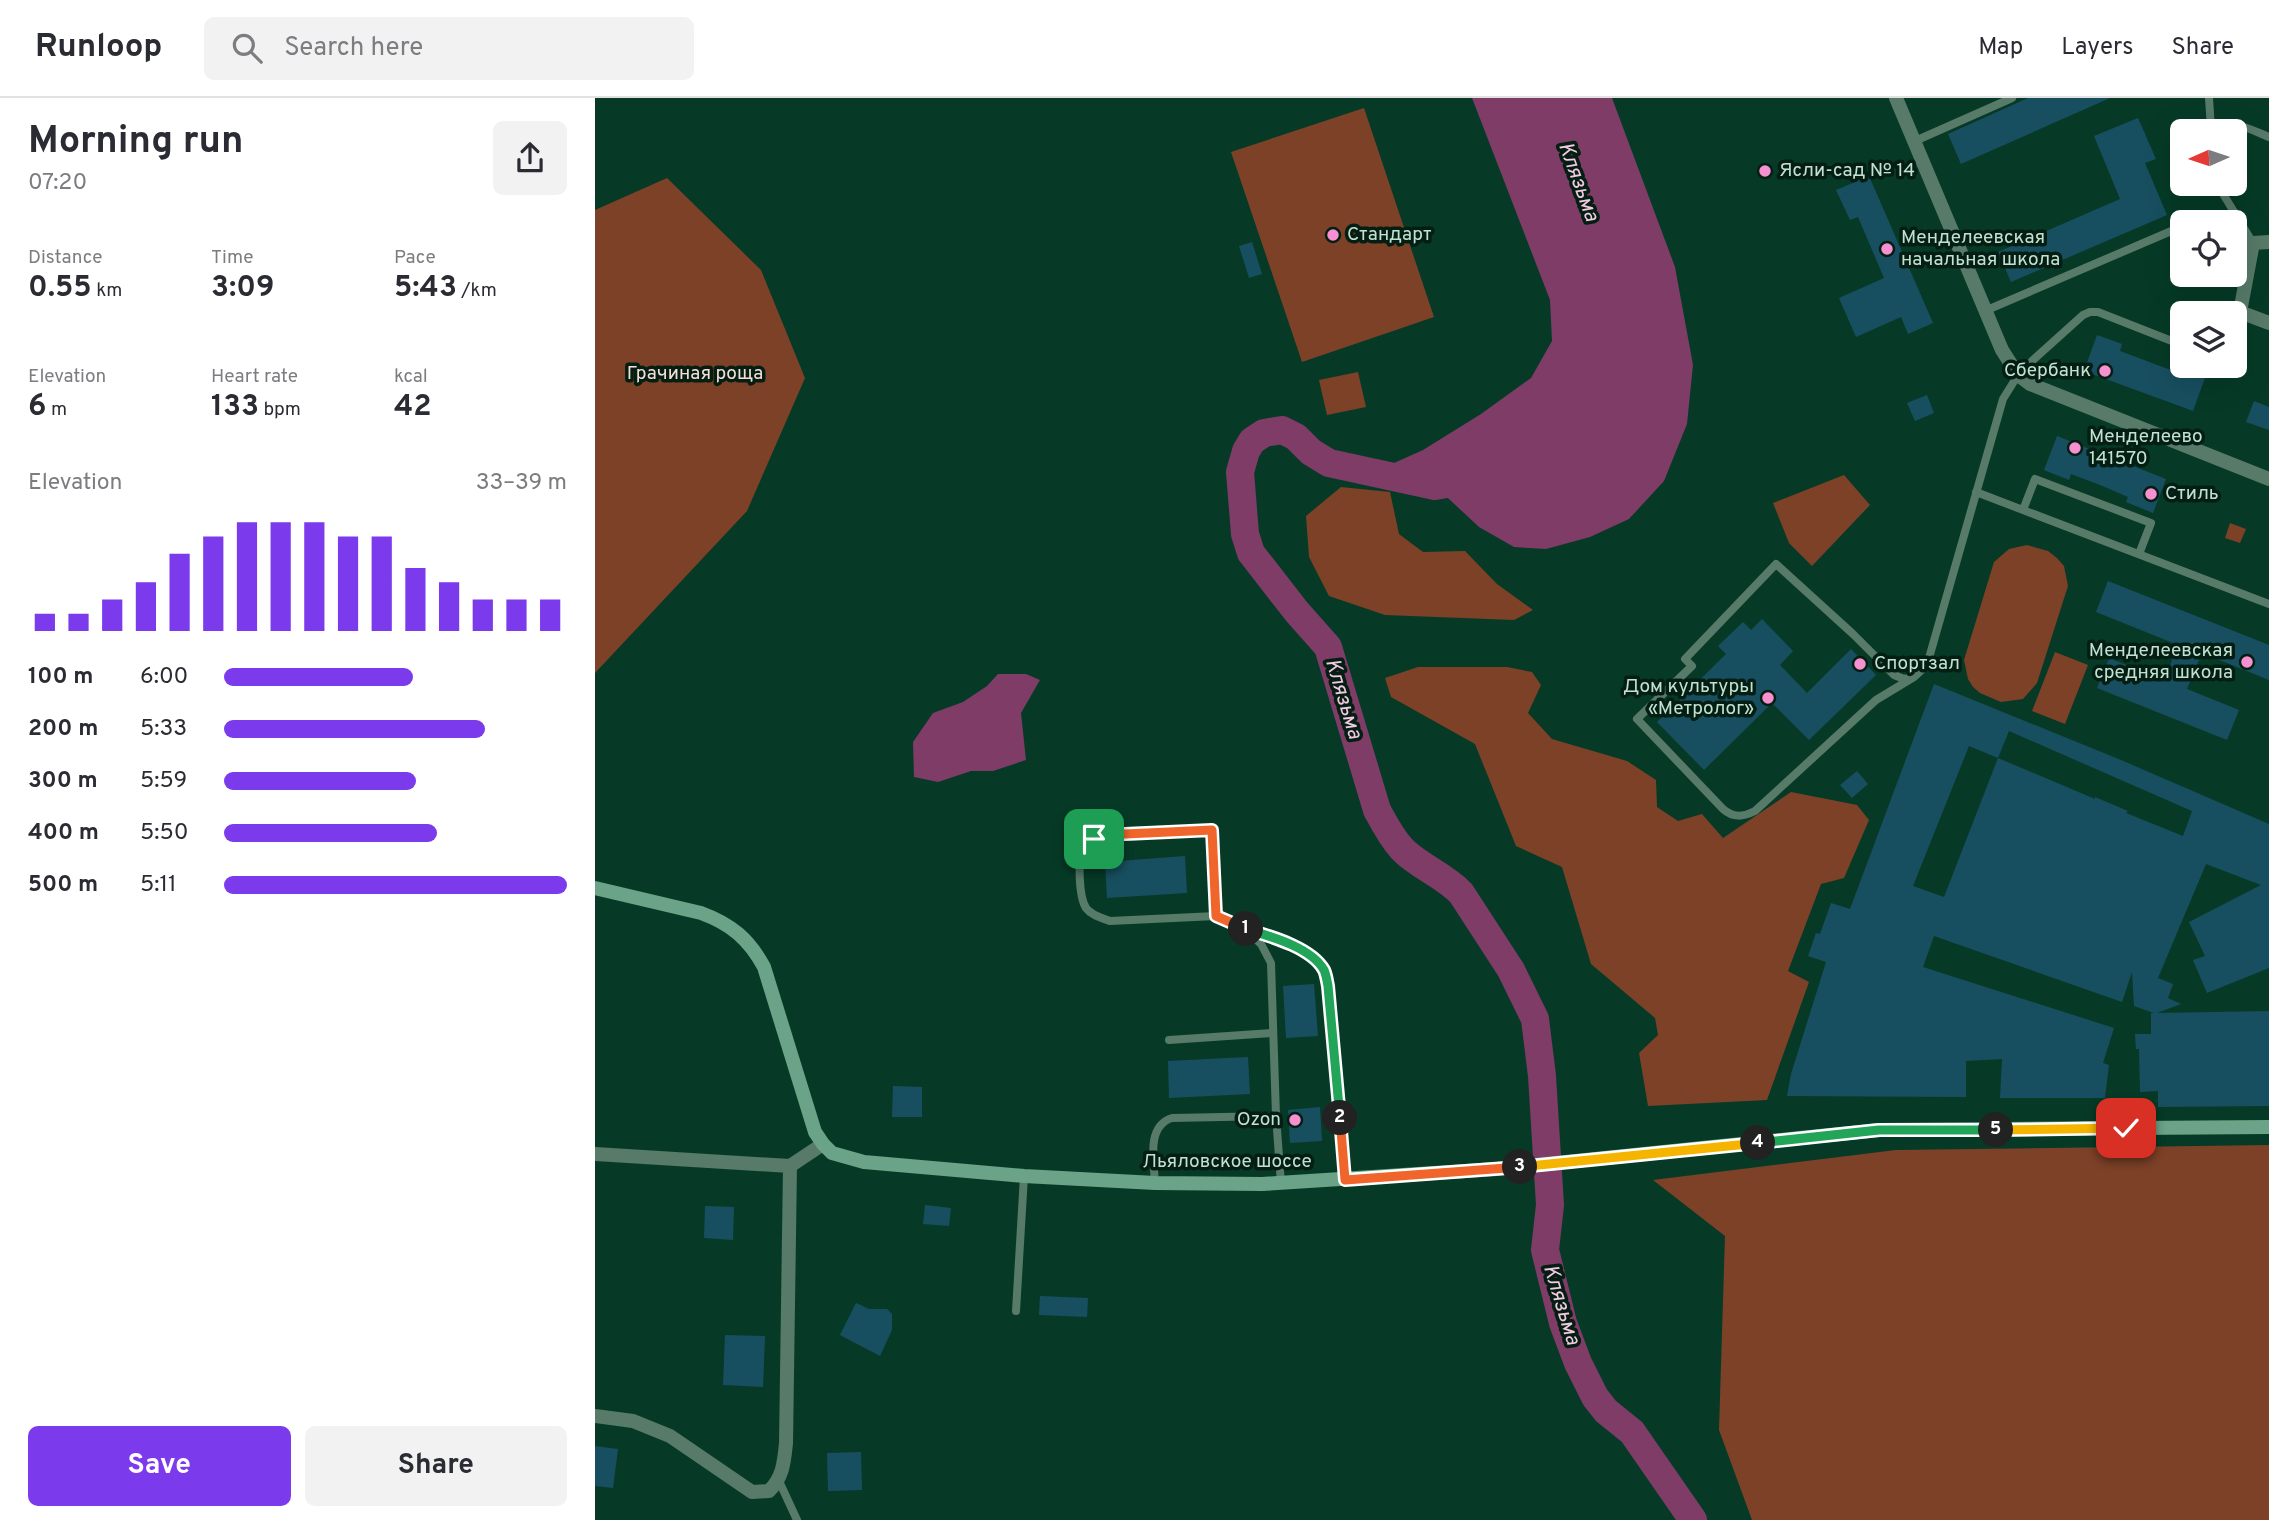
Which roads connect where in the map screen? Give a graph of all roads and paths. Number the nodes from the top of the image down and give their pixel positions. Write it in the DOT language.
graph roads {
  1 [pos="1896,98"];
  2 [pos="2012,98"];
  3 [pos="2209,98"];
  4 [pos="2210,119"];
  5 [pos="2247,129"];
  6 [pos="2269,137"];
  7 [pos="1915,141"];
  8 [pos="2224,196"];
  9 [pos="2170,232"];
  10 [pos="2269,242"];
  11 [pos="2253,243"];
  12 [pos="2247,244"];
  13 [pos="2241,301"];
  14 [pos="1986,310"];
  15 [pos="2247,321"];
  16 [pos="2269,323"];
  17 [pos="2170,340"];
  18 [pos="2018,375"];
  19 [pos="2269,479"];
  20 [pos="1976,492"];
  21 [pos="2023,510"];
  22 [pos="2139,554"];
  23 [pos="2269,604"];
  24 [pos="1914,677"];
  25 [pos="595,888"];
  26 [pos="1216,916"];
  27 [pos="1244,928"];
  28 [pos="1273,1033"];
  29 [pos="1169,1040"];
  30 [pos="1276,1116"];
  31 [pos="2269,1127"];
  32 [pos="823,1144"];
  33 [pos="595,1154"];
  34 [pos="790,1166"];
  35 [pos="1024,1176"];
  36 [pos="1345,1180"];
  37 [pos="1154,1183"];
  38 [pos="1281,1184"];
  39 [pos="1016,1311"];
  40 [pos="595,1416"];
  41 [pos="779,1481"];
  42 [pos="797,1520"];
  1 -- 7 [label="street"];
  2 -- 7 [label="lane"];
  3 -- 4 [label="lane"];
  5 -- 6 [label="lane"];
  7 -- 14 [label="street"];
  8 -- 11 [label="lane"];
  9 -- 14 [label="lane"];
  10 -- 11 [label="street"];
  11 -- 12 [label="lane"];
  11 -- 13 [label="street"];
  14 -- 18 [label="street"];
  15 -- 16 [label="street"];
  17 -- 18 [label="lane"];
  18 -- 19 [label="street"];
  18 -- 20 [label="lane"];
  20 -- 21 [label="lane"];
  20 -- 24 [label="lane"];
  21 -- 22 [label="lane"];
  21 -- 22 [label="lane"];
  22 -- 23 [label="lane"];
  24 -- 24 [label="lane"];
  25 -- 32 [label="street"];
  26 -- 26 [label="lane"];
  26 -- 27 [label="lane"];
  27 -- 28 [label="lane"];
  27 -- 36 [label="lane"];
  28 -- 29 [label="lane"];
  28 -- 30 [label="lane"];
  30 -- 37 [label="lane"];
  30 -- 38 [label="lane"];
  31 -- 36 [label="street, Льяловское шоссе"];
  32 -- 34 [label="street"];
  32 -- 35 [label="street, Льяловское шоссе"];
  33 -- 34 [label="street"];
  34 -- 41 [label="street"];
  35 -- 37 [label="street, Льяловское шоссе"];
  35 -- 39 [label="lane"];
  36 -- 38 [label="street, Льяловское шоссе"];
  37 -- 38 [label="street, Льяловское шоссе"];
  40 -- 41 [label="street"];
  41 -- 42 [label="lane"];
}
